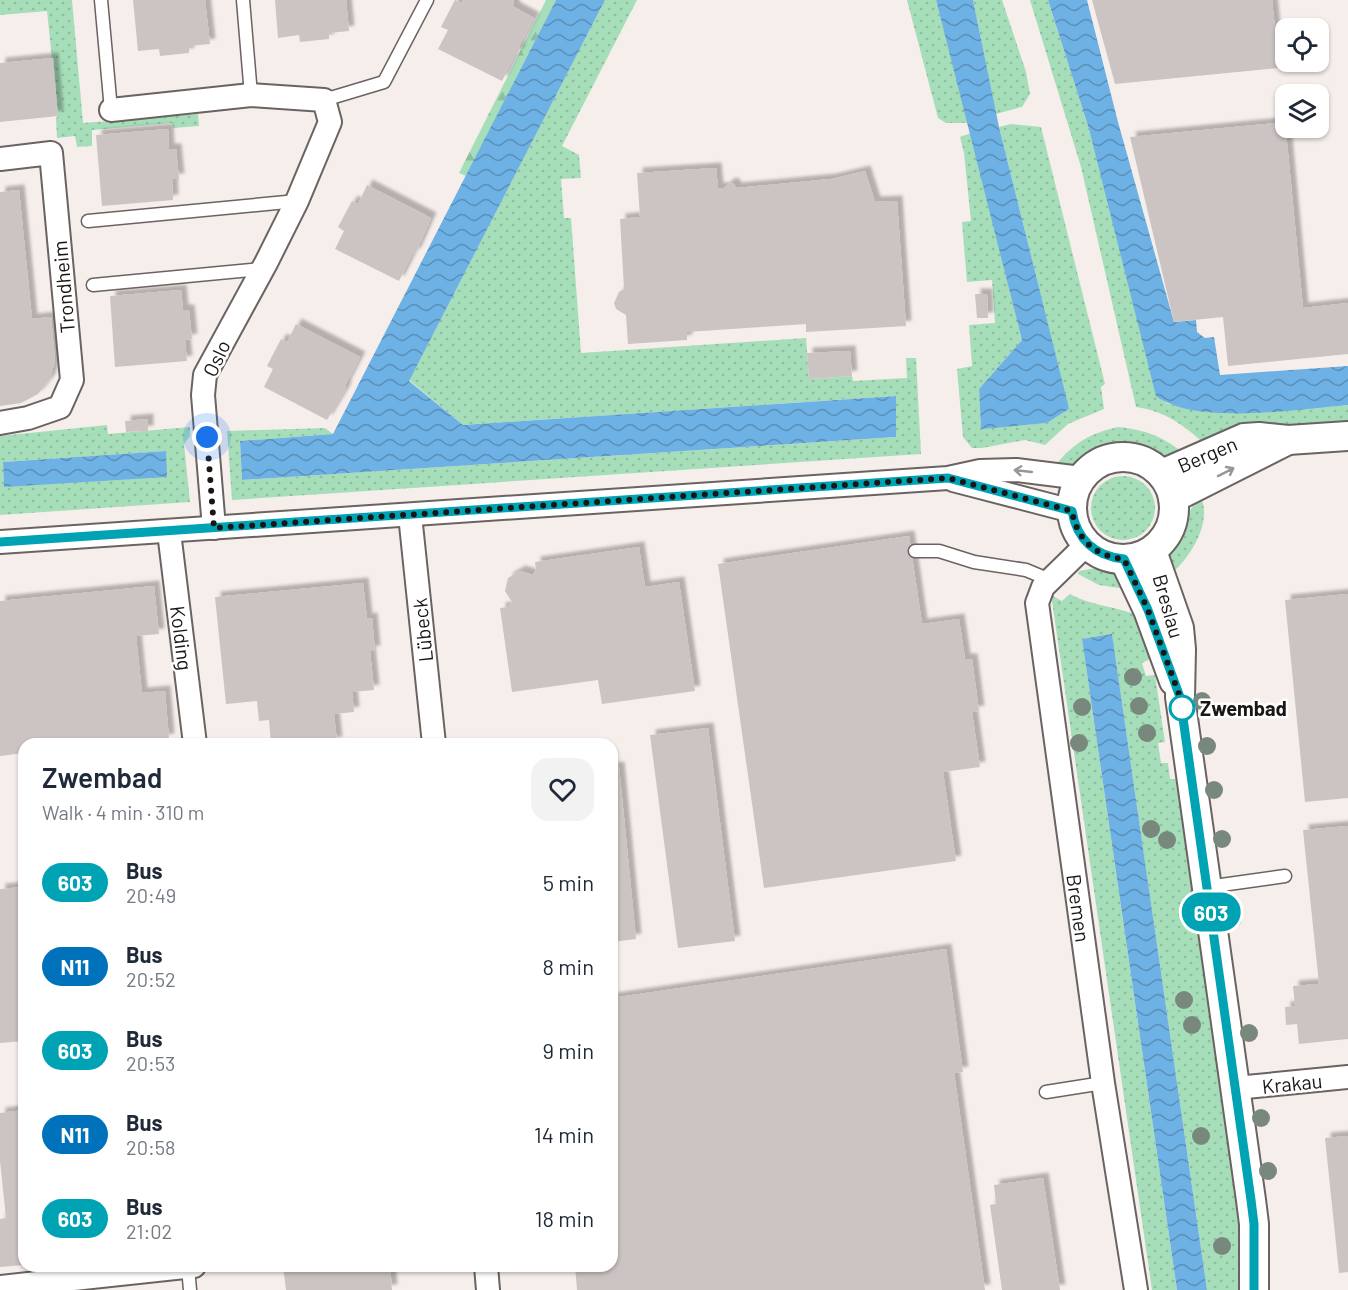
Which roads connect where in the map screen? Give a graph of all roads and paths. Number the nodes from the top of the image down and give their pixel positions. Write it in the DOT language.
graph roads {
  1 [pos="101,0"];
  2 [pos="243,0"];
  3 [pos="427,0"];
  4 [pos="252,95"];
  5 [pos="324,100"];
  6 [pos="111,110"];
  7 [pos="0,159"];
  8 [pos="297,201"];
  9 [pos="88,221"];
  10 [pos="262,269"];
  11 [pos="93,285"];
  12 [pos="0,423"];
  13 [pos="1348,436"];
  14 [pos="948,478"];
  15 [pos="1081,478"];
  16 [pos="1168,486"];
  17 [pos="1072,511"];
  18 [pos="410,515"];
  19 [pos="214,528"];
  20 [pos="169,532"];
  21 [pos="0,542"];
  22 [pos="1087,544"];
  23 [pos="1152,551"];
  24 [pos="915,552"];
  25 [pos="1124,559"];
  26 [pos="1050,580"];
  27 [pos="1180,697"];
  28 [pos="194,738"];
  29 [pos="433,738"];
  30 [pos="1285,876"];
  31 [pos="1207,887"];
  32 [pos="1348,1077"];
  33 [pos="1103,1083"];
  34 [pos="1236,1088"];
  35 [pos="1046,1092"];
  36 [pos="159,1272"];
  37 [pos="188,1272"];
  38 [pos="486,1272"];
  39 [pos="88,1284"];
  40 [pos="0,1287"];
  41 [pos="190,1290"];
  42 [pos="488,1290"];
  43 [pos="1136,1290"];
  44 [pos="1254,1290"];
  1 -- 6 [label="lane"];
  2 -- 4 [label="lane"];
  3 -- 5 [label="lane"];
  4 -- 5 [label="street"];
  4 -- 6 [label="street"];
  5 -- 8 [label="street, Oslo"];
  7 -- 12 [label="street, Trondheim"];
  8 -- 9 [label="lane"];
  8 -- 10 [label="street, Oslo"];
  10 -- 11 [label="lane"];
  10 -- 19 [label="street, Oslo"];
  13 -- 16 [label="street, Bergen"];
  15 -- 14 [label="street, one-way"];
  14 -- 17 [label="street"];
  14 -- 18 [label="street"];
  15 -- 16 [label="street"];
  15 -- 17 [label="street"];
  16 -- 23 [label="street"];
  17 -- 22 [label="street"];
  18 -- 19 [label="street"];
  18 -- 29 [label="street, Lübeck"];
  19 -- 20 [label="street"];
  20 -- 21 [label="street"];
  20 -- 28 [label="street, Kolding"];
  22 -- 25 [label="street"];
  22 -- 26 [label="street, Bremen"];
  23 -- 25 [label="street"];
  23 -- 27 [label="street, Breslau"];
  24 -- 26 [label="lane"];
  25 -- 27 [label="street, Breslau"];
  26 -- 33 [label="street, Bremen"];
  27 -- 31 [label="street, Breslau"];
  30 -- 31 [label="lane"];
  31 -- 34 [label="street, Breslau"];
  32 -- 34 [label="street, Krakau"];
  33 -- 35 [label="lane"];
  33 -- 43 [label="street, Bremen"];
  34 -- 44 [label="street, Breslau"];
  36 -- 39 [label="street"];
  37 -- 41 [label="lane"];
  38 -- 42 [label="street"];
  39 -- 40 [label="street"];
}
